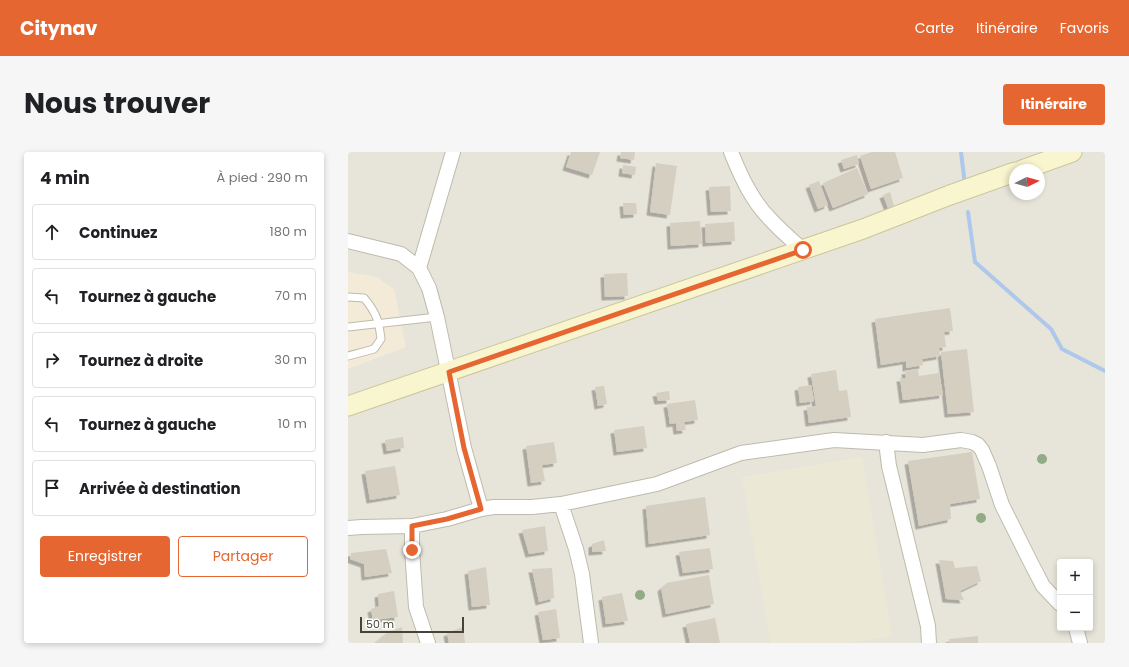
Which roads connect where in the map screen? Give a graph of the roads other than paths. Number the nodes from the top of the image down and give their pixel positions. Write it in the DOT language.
graph roads {
  1 [pos="452,152"];
  2 [pos="731,152"];
  3 [pos="1072,152"];
  4 [pos="1039,164"];
  5 [pos="1009,174"];
  6 [pos="348,241"];
  7 [pos="803,250"];
  8 [pos="419,268"];
  9 [pos="348,296"];
  10 [pos="437,317"];
  11 [pos="379,324"];
  12 [pos="348,326"];
  13 [pos="348,356"];
  14 [pos="449,372"];
  15 [pos="348,406"];
  16 [pos="886,442"];
  17 [pos="561,504"];
  18 [pos="481,509"];
  19 [pos="412,526"];
  20 [pos="348,528"];
  21 [pos="1057,601"];
  22 [pos="1077,631"];
  23 [pos="428,643"];
  24 [pos="591,643"];
  25 [pos="929,643"];
  26 [pos="1080,643"];
  1 -- 8 [label="street"];
  2 -- 7 [label="street"];
  3 -- 4 [label="main road"];
  5 -- 7 [label="main road"];
  6 -- 8 [label="street"];
  7 -- 14 [label="main road"];
  8 -- 10 [label="street"];
  9 -- 11 [label="lane"];
  10 -- 11 [label="lane"];
  10 -- 14 [label="street"];
  11 -- 12 [label="lane"];
  11 -- 13 [label="lane"];
  14 -- 15 [label="main road"];
  14 -- 18 [label="street"];
  16 -- 17 [label="street"];
  16 -- 21 [label="street"];
  16 -- 25 [label="street"];
  17 -- 18 [label="street"];
  17 -- 24 [label="street"];
  18 -- 19 [label="street"];
  19 -- 20 [label="street"];
  19 -- 23 [label="street"];
  22 -- 26 [label="street"];
}
